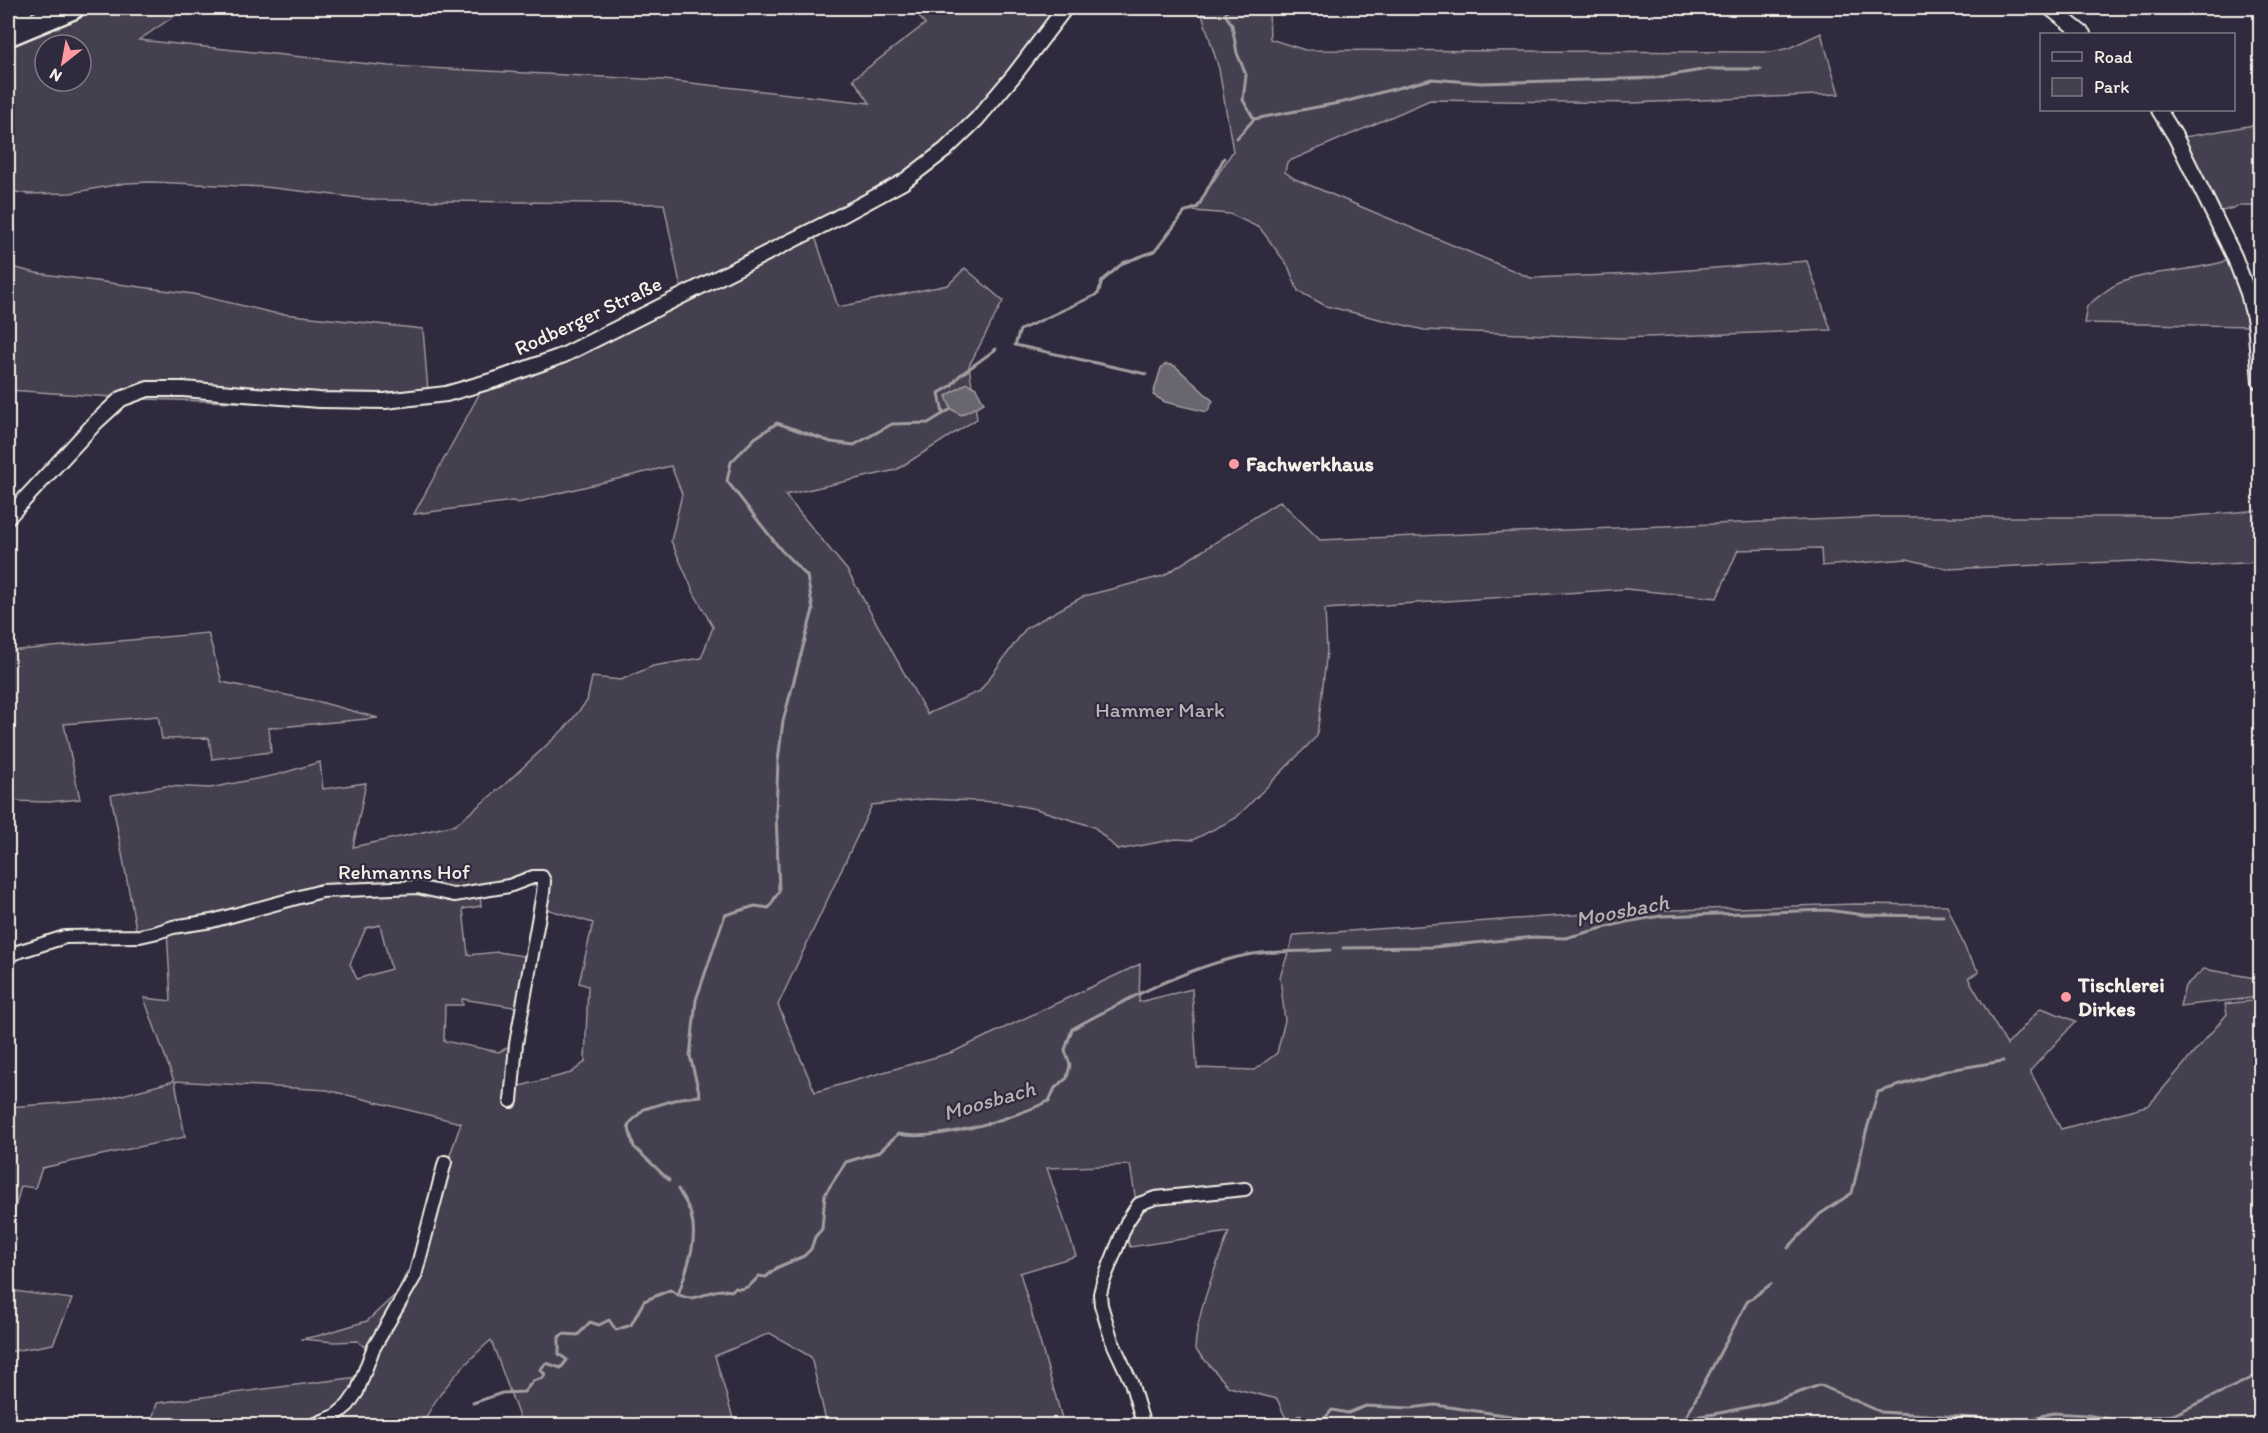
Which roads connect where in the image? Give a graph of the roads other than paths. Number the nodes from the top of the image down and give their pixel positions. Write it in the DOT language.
graph roads {
  1 [pos="22,8"];
  2 [pos="73,8"];
  3 [pos="1065,8"];
  4 [pos="2050,8"];
  5 [pos="8,14"];
  6 [pos="2082,33"];
  7 [pos="8,35"];
  8 [pos="2160,111"];
  9 [pos="2260,382"];
  10 [pos="8,517"];
  11 [pos="8,955"];
  12 [pos="511,1101"];
  13 [pos="445,1162"];
  14 [pos="1245,1189"];
  15 [pos="310,1425"];
  16 [pos="1144,1425"];
  1 -- 5 [label="highway"];
  2 -- 7 [label="highway"];
  3 -- 10 [label="street, Rodberger Straße"];
  4 -- 6 [label="street"];
  8 -- 9 [label="street"];
  11 -- 12 [label="street, Rehmanns Hof"];
  13 -- 15 [label="street"];
  14 -- 16 [label="street"];
}
